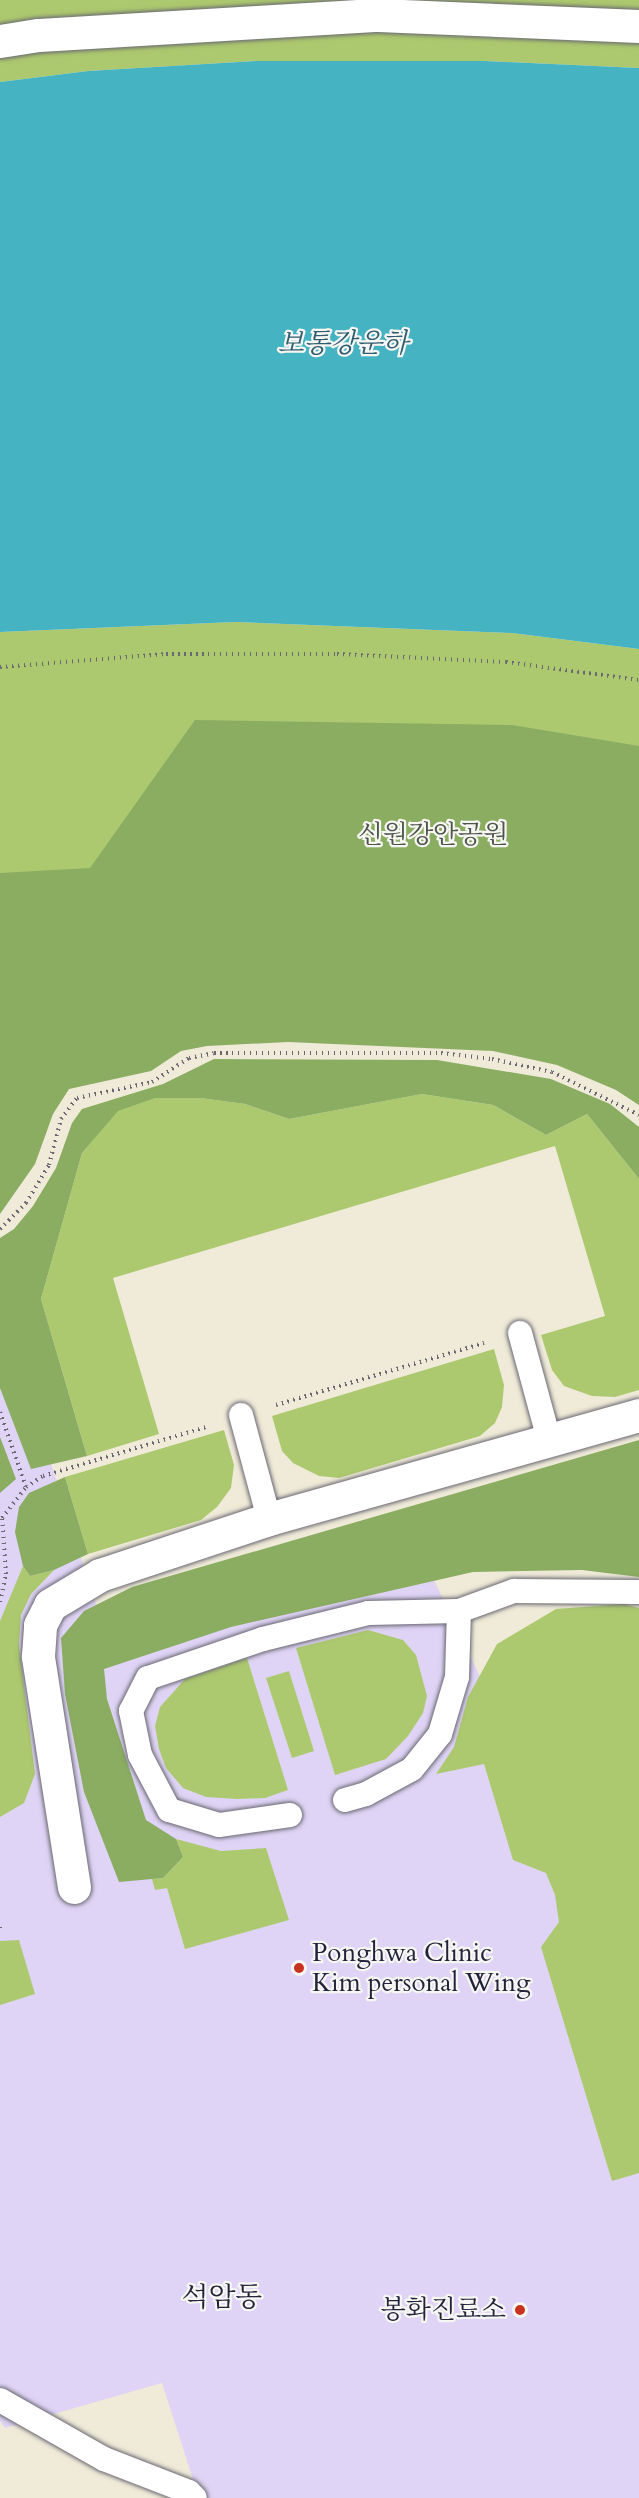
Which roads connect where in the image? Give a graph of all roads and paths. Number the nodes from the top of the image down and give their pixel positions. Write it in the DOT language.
graph roads {
  1 [pos="639,26"];
  2 [pos="0,41"];
  3 [pos="0,667"];
  4 [pos="639,680"];
  5 [pos="639,1115"];
  6 [pos="0,1229"];
  7 [pos="520,1333"];
  8 [pos="0,1412"];
  9 [pos="242,1415"];
  10 [pos="639,1415"];
  11 [pos="549,1440"];
  12 [pos="26,1487"];
  13 [pos="269,1520"];
  14 [pos="639,1592"];
  15 [pos="459,1611"];
  16 [pos="345,1800"];
  17 [pos="290,1815"];
  18 [pos="74,1887"];
  19 [pos="0,2400"];
  20 [pos="195,2498"];
  1 -- 2 [label="street"];
  3 -- 4 [label="path"];
  5 -- 6 [label="path"];
  7 -- 11 [label="lane"];
  8 -- 12 [label="path"];
  9 -- 13 [label="lane"];
  10 -- 11 [label="street"];
  11 -- 13 [label="street"];
  13 -- 18 [label="street"];
  14 -- 15 [label="lane"];
  15 -- 16 [label="lane"];
  15 -- 17 [label="lane"];
  19 -- 20 [label="lane"];
}
